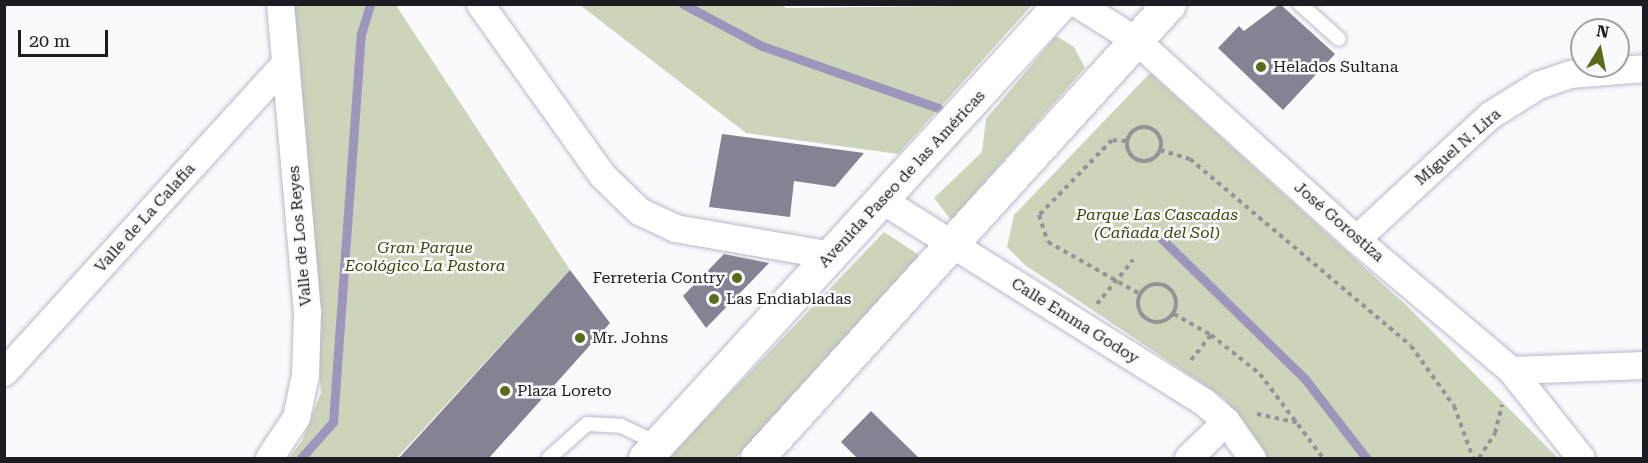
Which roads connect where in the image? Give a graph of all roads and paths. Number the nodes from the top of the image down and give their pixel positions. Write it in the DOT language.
graph roads {
  1 [pos="280,4"];
  2 [pos="480,4"];
  3 [pos="1060,4"];
  4 [pos="1078,4"];
  5 [pos="1169,4"];
  6 [pos="1300,4"];
  7 [pos="1339,39"];
  8 [pos="1137,40"];
  9 [pos="285,63"];
  10 [pos="1644,68"];
  11 [pos="1126,141"];
  12 [pos="1160,150"];
  13 [pos="882,200"];
  14 [pos="1356,239"];
  15 [pos="951,242"];
  16 [pos="832,255"];
  17 [pos="1133,260"];
  18 [pos="1116,281"];
  19 [pos="1140,294"];
  20 [pos="1173,314"];
  21 [pos="1644,365"];
  22 [pos="1511,370"];
  23 [pos="4,372"];
  24 [pos="1226,421"];
  25 [pos="652,451"];
  26 [pos="269,459"];
  27 [pos="549,459"];
  28 [pos="757,459"];
  29 [pos="1188,459"];
  30 [pos="1252,459"];
  31 [pos="1323,459"];
  32 [pos="1473,459"];
  33 [pos="1479,459"];
  34 [pos="1581,459"];
  1 -- 9 [label="street, Valle de Los Reyes"];
  2 -- 16 [label="street"];
  3 -- 13 [label="main road, Avenida Paseo de las Américas"];
  4 -- 8 [label="street, José Gorostiza"];
  5 -- 8 [label="main road"];
  6 -- 7 [label="lane"];
  8 -- 14 [label="street, José Gorostiza"];
  8 -- 15 [label="main road"];
  9 -- 23 [label="street, Valle de La Calafia"];
  9 -- 26 [label="street, Valle de Los Reyes"];
  10 -- 14 [label="street, Miguel N. Lira"];
  11 -- 12 [label="path"];
  11 -- 12 [label="path"];
  11 -- 18 [label="path"];
  12 -- 32 [label="path"];
  13 -- 15 [label="street, Calle Emma Godoy"];
  13 -- 16 [label="main road, Avenida Paseo de las Américas"];
  14 -- 22 [label="street, José Gorostiza"];
  15 -- 24 [label="street, Calle Emma Godoy"];
  15 -- 28 [label="main road"];
  16 -- 25 [label="main road, Avenida Paseo de las Américas"];
  17 -- 18 [label="path"];
  18 -- 19 [label="path"];
  19 -- 20 [label="path"];
  19 -- 20 [label="path"];
  20 -- 31 [label="path"];
  21 -- 22 [label="street"];
  22 -- 33 [label="path"];
  22 -- 34 [label="street, José Gorostiza"];
  24 -- 29 [label="street"];
  24 -- 30 [label="street, Calle Emma Godoy"];
  25 -- 27 [label="lane"];
}
